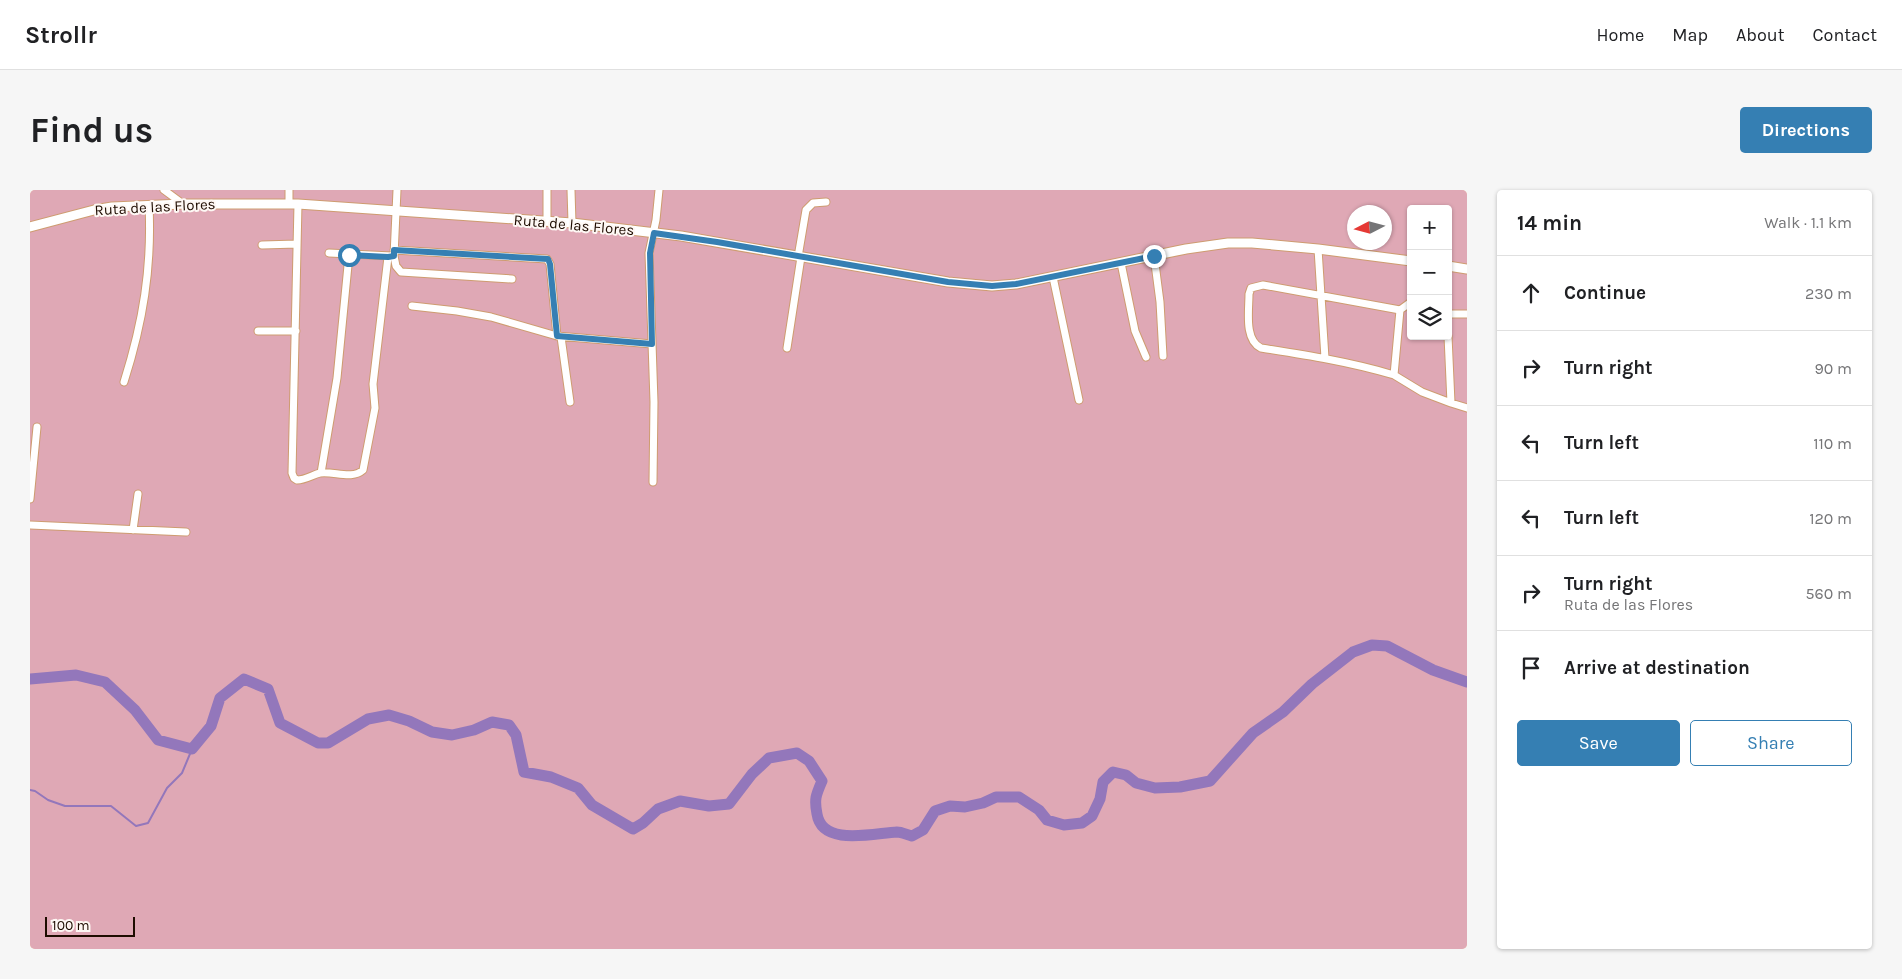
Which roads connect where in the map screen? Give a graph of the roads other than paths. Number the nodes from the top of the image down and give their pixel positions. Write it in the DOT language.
graph roads {
  1 [pos="164,190"];
  2 [pos="289,190"];
  3 [pos="397,190"];
  4 [pos="547,190"];
  5 [pos="571,190"];
  6 [pos="659,190"];
  7 [pos="826,202"];
  8 [pos="183,204"];
  9 [pos="294,204"];
  10 [pos="149,205"];
  11 [pos="396,210"];
  12 [pos="547,222"];
  13 [pos="572,223"];
  14 [pos="30,227"];
  15 [pos="654,233"];
  16 [pos="297,244"];
  17 [pos="262,245"];
  18 [pos="1318,249"];
  19 [pos="329,253"];
  20 [pos="392,254"];
  21 [pos="349,255"];
  22 [pos="1154,256"];
  23 [pos="800,257"];
  24 [pos="1407,260"];
  25 [pos="1121,263"];
  26 [pos="1452,267"];
  27 [pos="1467,269"];
  28 [pos="1053,276"];
  29 [pos="512,279"];
  30 [pos="1320,297"];
  31 [pos="1407,305"];
  32 [pos="412,306"];
  33 [pos="1400,310"];
  34 [pos="1452,314"];
  35 [pos="1467,314"];
  36 [pos="258,331"];
  37 [pos="296,332"];
  38 [pos="559,336"];
  39 [pos="1448,340"];
  40 [pos="652,344"];
  41 [pos="787,348"];
  42 [pos="1163,356"];
  43 [pos="1146,357"];
  44 [pos="1325,358"];
  45 [pos="1394,375"];
  46 [pos="124,382"];
  47 [pos="1079,400"];
  48 [pos="570,402"];
  49 [pos="1451,402"];
  50 [pos="1467,408"];
  51 [pos="37,426"];
  52 [pos="321,473"];
  53 [pos="653,482"];
  54 [pos="138,494"];
  55 [pos="30,499"];
  56 [pos="30,525"];
  57 [pos="133,530"];
  58 [pos="186,532"];
  1 -- 8 [label="street"];
  2 -- 9 [label="street"];
  3 -- 11 [label="street"];
  4 -- 12 [label="street"];
  5 -- 13 [label="street"];
  6 -- 15 [label="street"];
  7 -- 23 [label="street"];
  8 -- 9 [label="main road, Ruta de las Flores"];
  8 -- 10 [label="main road, Ruta de las Flores"];
  9 -- 11 [label="main road, Ruta de las Flores"];
  9 -- 16 [label="street"];
  10 -- 14 [label="main road, Ruta de las Flores"];
  10 -- 46 [label="street"];
  11 -- 12 [label="main road, Ruta de las Flores"];
  11 -- 20 [label="street"];
  12 -- 13 [label="main road, Ruta de las Flores"];
  13 -- 15 [label="main road, Ruta de las Flores"];
  15 -- 23 [label="main road, Ruta de las Flores"];
  15 -- 40 [label="street"];
  16 -- 17 [label="street"];
  16 -- 37 [label="street"];
  18 -- 22 [label="main road, Ruta de las Flores"];
  18 -- 24 [label="main road, Ruta de las Flores"];
  18 -- 30 [label="street"];
  19 -- 21 [label="street"];
  20 -- 21 [label="street"];
  20 -- 29 [label="street"];
  20 -- 38 [label="street"];
  20 -- 52 [label="street"];
  21 -- 52 [label="street"];
  22 -- 25 [label="main road, Ruta de las Flores"];
  22 -- 42 [label="street"];
  23 -- 28 [label="main road, Ruta de las Flores"];
  23 -- 41 [label="street"];
  25 -- 28 [label="main road, Ruta de las Flores"];
  25 -- 43 [label="street"];
  26 -- 27 [label="main road"];
  28 -- 47 [label="street"];
  30 -- 33 [label="street"];
  30 -- 44 [label="street"];
  30 -- 44 [label="street"];
  31 -- 33 [label="street"];
  32 -- 38 [label="street"];
  33 -- 45 [label="street"];
  34 -- 35 [label="street"];
  36 -- 37 [label="street"];
  37 -- 52 [label="street"];
  38 -- 40 [label="street"];
  38 -- 48 [label="street"];
  39 -- 49 [label="street"];
  40 -- 53 [label="street"];
  44 -- 45 [label="street"];
  45 -- 49 [label="street"];
  49 -- 50 [label="street"];
  51 -- 55 [label="street"];
  54 -- 57 [label="street"];
  56 -- 57 [label="street"];
  57 -- 58 [label="street"];
}
